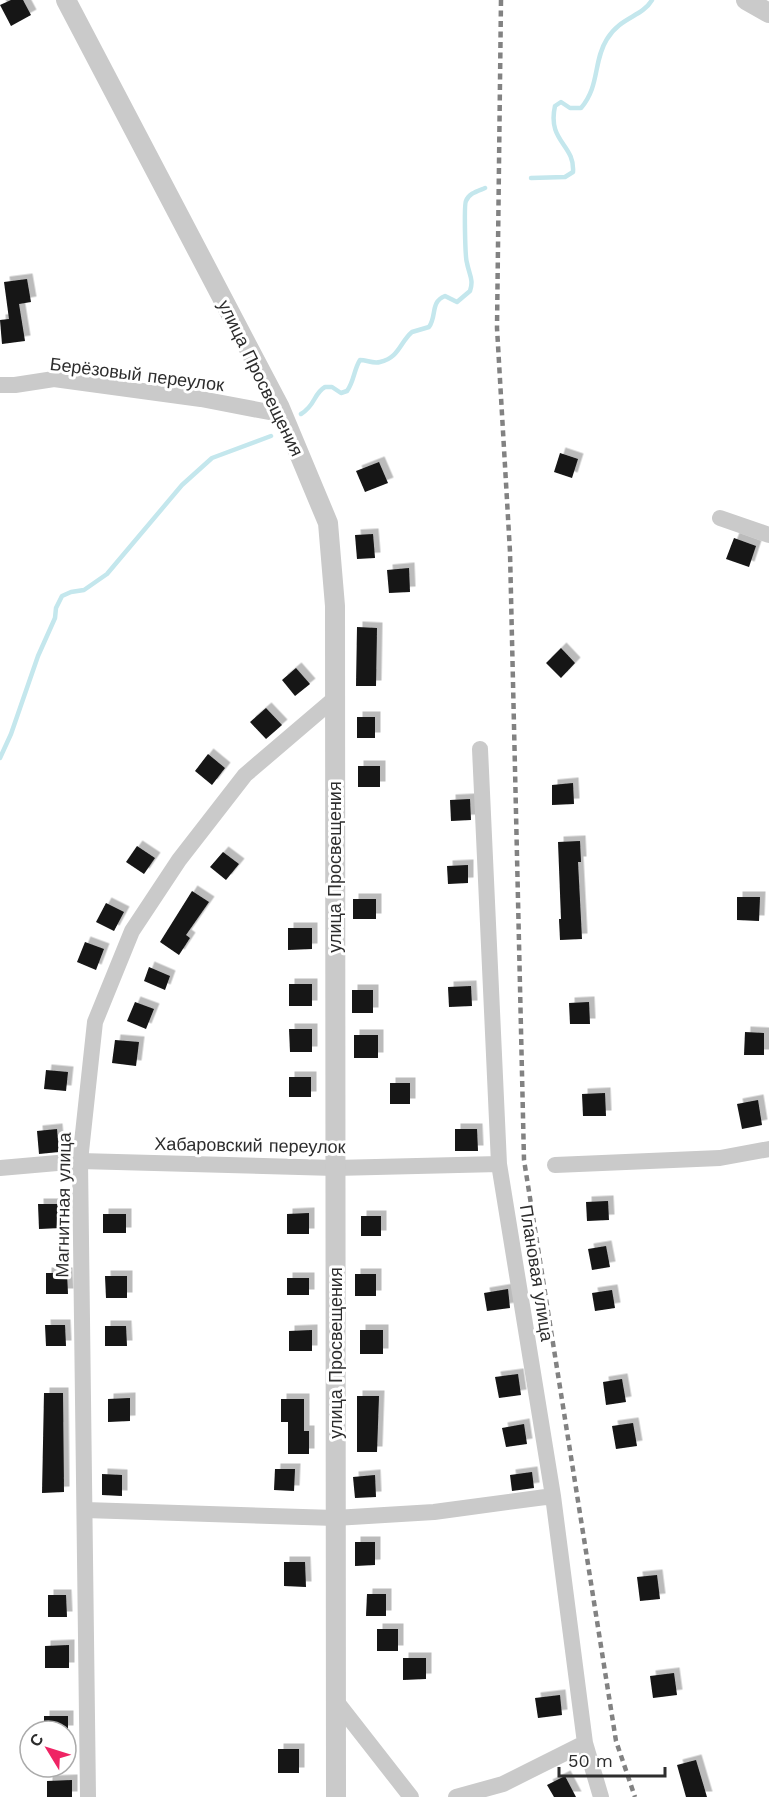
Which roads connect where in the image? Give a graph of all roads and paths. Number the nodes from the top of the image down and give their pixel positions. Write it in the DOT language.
graph roads {
  1 [pos="66,0"];
  2 [pos="746,0"];
  3 [pos="769,13"];
  4 [pos="0,385"];
  5 [pos="269,412"];
  6 [pos="720,518"];
  7 [pos="769,535"];
  8 [pos="334,699"];
  9 [pos="480,749"];
  10 [pos="769,1149"];
  11 [pos="80,1161"];
  12 [pos="500,1164"];
  13 [pos="555,1165"];
  14 [pos="0,1168"];
  15 [pos="335,1168"];
  16 [pos="553,1496"];
  17 [pos="85,1510"];
  18 [pos="336,1518"];
  19 [pos="336,1701"];
  20 [pos="585,1743"];
  21 [pos="88,1797"];
  22 [pos="336,1797"];
  23 [pos="411,1797"];
  24 [pos="456,1797"];
  25 [pos="601,1797"];
  1 -- 8 [label="street, улица Просвещения"];
  2 -- 3 [label="street"];
  4 -- 5 [label="street, Берёзовый переулок"];
  6 -- 7 [label="street"];
  8 -- 11 [label="street, Магнитная улица"];
  8 -- 15 [label="street, улица Просвещения"];
  9 -- 12 [label="street, Плановая улица"];
  10 -- 13 [label="street"];
  11 -- 14 [label="street, Хабаровский переулок"];
  11 -- 15 [label="street, Хабаровский переулок"];
  11 -- 17 [label="street, Магнитная улица"];
  12 -- 15 [label="street, Хабаровский переулок"];
  12 -- 16 [label="street, Плановая улица"];
  15 -- 18 [label="street, улица Просвещения"];
  16 -- 18 [label="street"];
  16 -- 20 [label="street, Плановая улица"];
  17 -- 18 [label="street"];
  17 -- 21 [label="street, Магнитная улица"];
  18 -- 19 [label="street, улица Просвещения"];
  19 -- 22 [label="street, улица Просвещения"];
  19 -- 23 [label="street"];
  20 -- 24 [label="street"];
  20 -- 25 [label="street, Плановая улица"];
}
